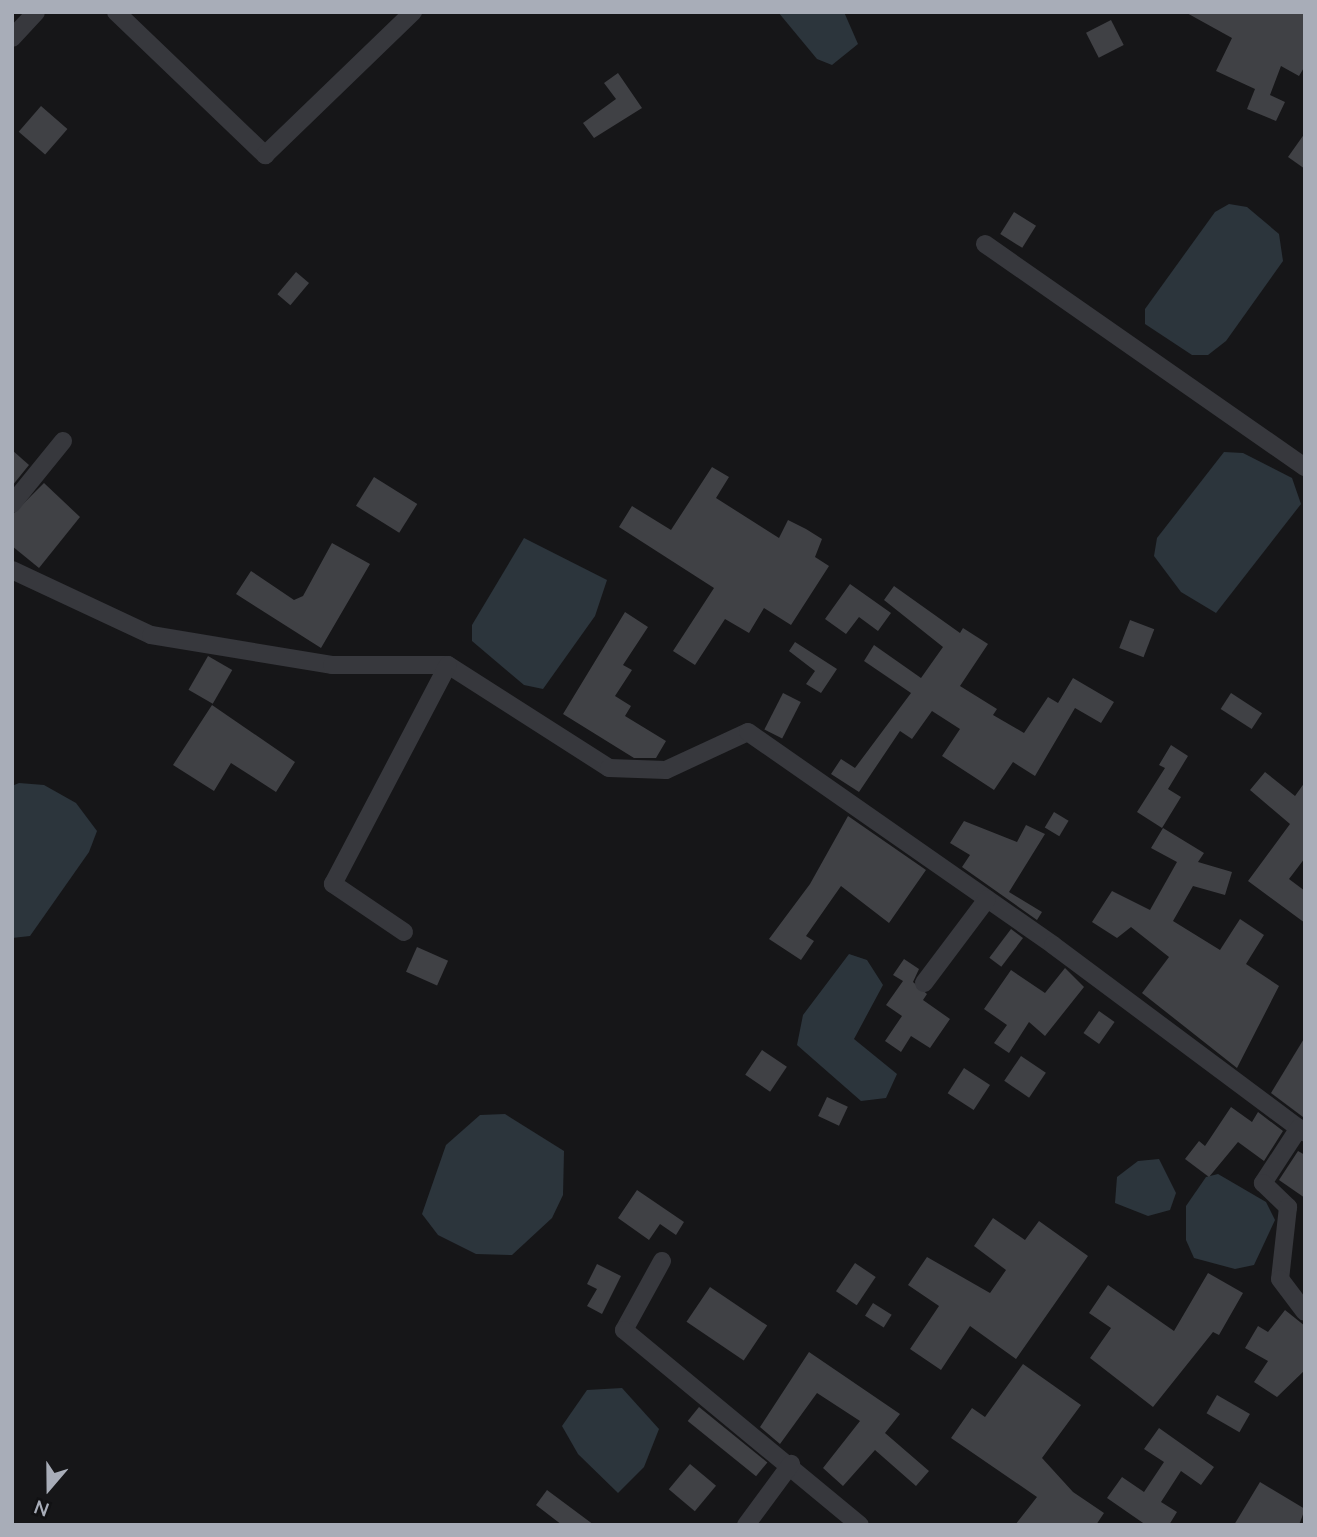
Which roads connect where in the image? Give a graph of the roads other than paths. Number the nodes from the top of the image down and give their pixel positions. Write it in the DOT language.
graph roads {
  1 [pos="36,12"];
  2 [pos="116,12"];
  3 [pos="413,12"];
  4 [pos="12,38"];
  5 [pos="985,244"];
  6 [pos="63,442"];
  7 [pos="1305,467"];
  8 [pos="12,504"];
  9 [pos="12,570"];
  10 [pos="448,665"];
  11 [pos="987,899"];
  12 [pos="404,932"];
  13 [pos="924,983"];
  14 [pos="1302,1130"];
  15 [pos="662,1261"];
  16 [pos="1305,1311"];
  17 [pos="791,1464"];
  18 [pos="746,1525"];
  19 [pos="860,1525"];
  1 -- 4 [label="street"];
  2 -- 3 [label="street"];
  5 -- 7 [label="street"];
  6 -- 8 [label="street"];
  9 -- 10 [label="street"];
  10 -- 11 [label="street"];
  10 -- 12 [label="street"];
  11 -- 13 [label="street"];
  11 -- 14 [label="street"];
  14 -- 16 [label="street"];
  15 -- 17 [label="street"];
  17 -- 18 [label="street"];
  17 -- 19 [label="street"];
}
